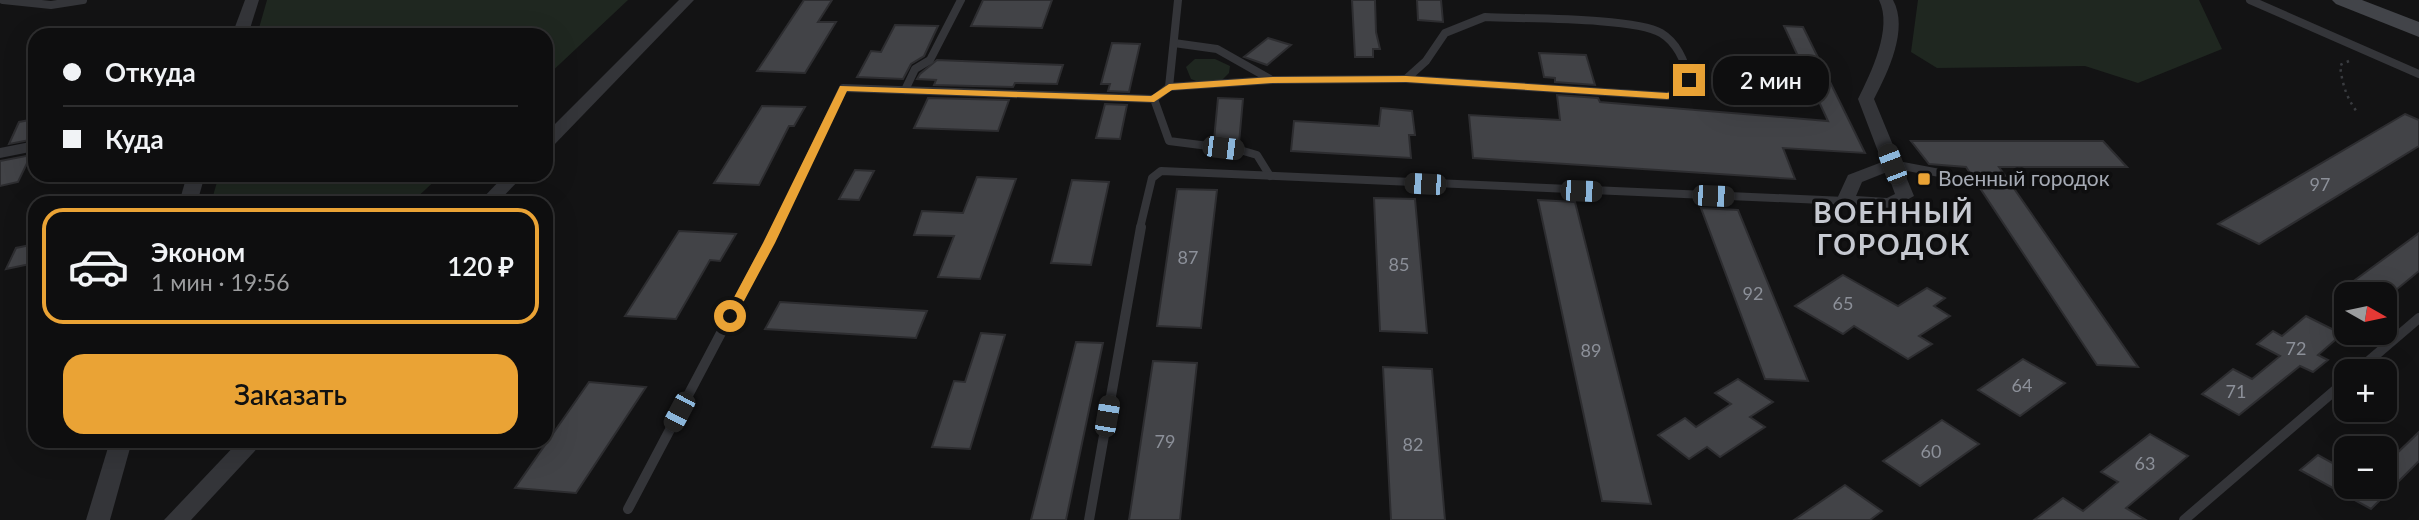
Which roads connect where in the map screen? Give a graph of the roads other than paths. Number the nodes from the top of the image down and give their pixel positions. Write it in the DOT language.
graph roads {
  1 [pos="2,0"];
  2 [pos="11,0"];
  3 [pos="83,0"];
  4 [pos="252,0"];
  5 [pos="687,0"];
  6 [pos="961,0"];
  7 [pos="1178,0"];
  8 [pos="1886,0"];
  9 [pos="2250,0"];
  10 [pos="2343,0"];
  11 [pos="242,28"];
  12 [pos="2419,30"];
  13 [pos="1174,43"];
  14 [pos="2419,74"];
  15 [pos="1406,79"];
  16 [pos="1272,80"];
  17 [pos="1169,87"];
  18 [pos="905,90"];
  19 [pos="1154,99"];
  20 [pos="553,136"];
  21 [pos="28,147"];
  22 [pos="0,153"];
  23 [pos="1892,164"];
  24 [pos="1945,174"];
  25 [pos="1270,176"];
  26 [pos="508,182"];
  27 [pos="494,196"];
  28 [pos="1845,201"];
  29 [pos="2419,318"];
  30 [pos="2371,359"];
  31 [pos="2334,391"];
  32 [pos="119,448"];
  33 [pos="246,448"];
  34 [pos="628,509"];
  35 [pos="98,520"];
  36 [pos="176,520"];
  37 [pos="1088,520"];
  38 [pos="2184,520"];
  1 -- 2 [label="lane"];
  2 -- 3 [label="lane"];
  4 -- 11 [label="street"];
  5 -- 20 [label="street"];
  6 -- 18 [label="lane"];
  7 -- 13 [label="lane"];
  8 -- 23 [label="street"];
  9 -- 14 [label="lane"];
  10 -- 12 [label="main road"];
  13 -- 16 [label="lane"];
  13 -- 17 [label="lane"];
  15 -- 15 [label="lane"];
  15 -- 16 [label="lane"];
  16 -- 17 [label="lane"];
  17 -- 19 [label="lane"];
  18 -- 19 [label="lane"];
  18 -- 34 [label="lane"];
  19 -- 25 [label="lane"];
  21 -- 22 [label="street"];
  23 -- 24 [label="lane"];
  23 -- 28 [label="street"];
  23 -- 28 [label="street"];
  25 -- 28 [label="lane"];
  25 -- 37 [label="lane"];
  26 -- 27 [label="street"];
  29 -- 30 [label="lane"];
  31 -- 38 [label="lane"];
  32 -- 35 [label="street"];
  33 -- 36 [label="street"];
}
